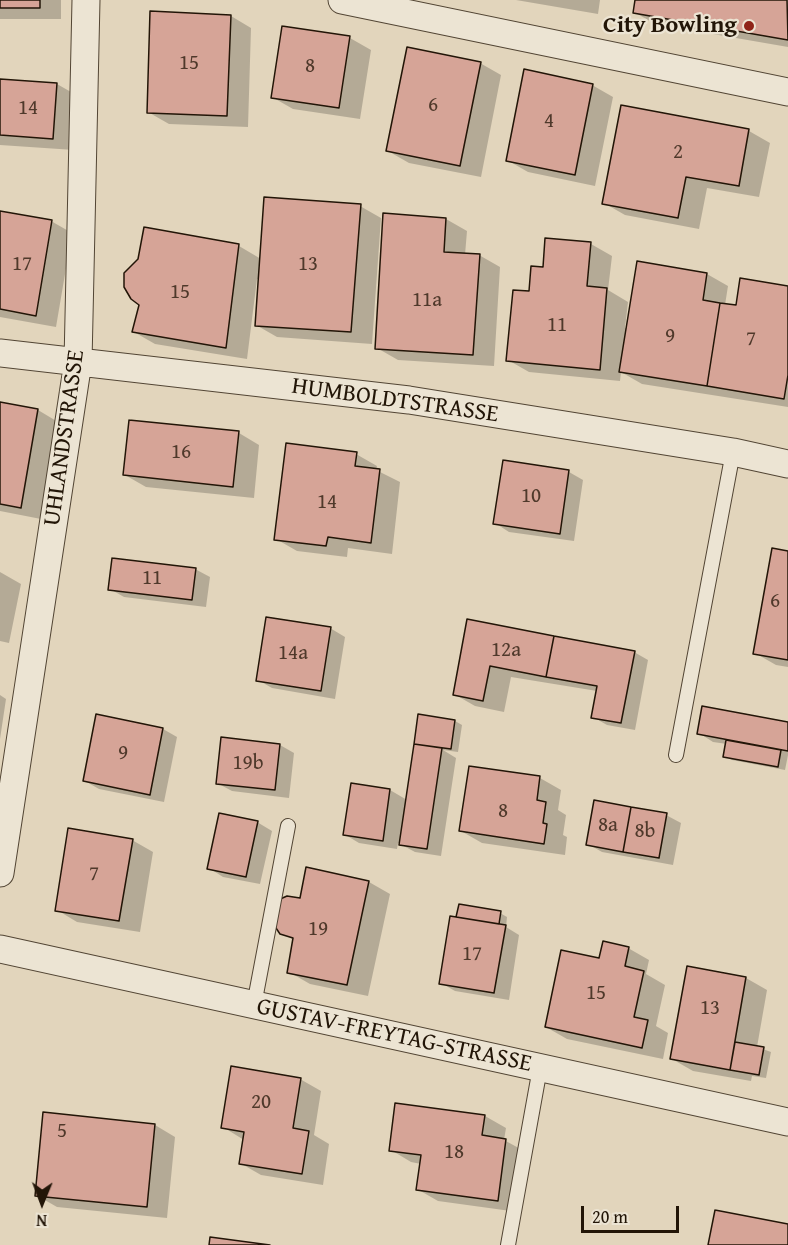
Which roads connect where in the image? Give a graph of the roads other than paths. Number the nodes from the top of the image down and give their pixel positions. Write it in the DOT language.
graph roads {
  1 [pos="86,0"];
  2 [pos="342,0"];
  3 [pos="788,92"];
  4 [pos="0,352"];
  5 [pos="78,362"];
  6 [pos="733,452"];
  7 [pos="788,464"];
  8 [pos="676,755"];
  9 [pos="288,826"];
  10 [pos="0,873"];
  11 [pos="0,949"];
  12 [pos="254,1005"];
  13 [pos="540,1068"];
  14 [pos="788,1122"];
  15 [pos="508,1245"];
  1 -- 5 [label="street, UHLANDSTRASSE"];
  2 -- 3 [label="street"];
  4 -- 5 [label="street, HUMBOLDTSTRASSE"];
  5 -- 6 [label="street, HUMBOLDTSTRASSE"];
  5 -- 10 [label="street, UHLANDSTRASSE"];
  6 -- 7 [label="street, HUMBOLDTSTRASSE"];
  6 -- 8 [label="lane"];
  9 -- 12 [label="lane"];
  11 -- 12 [label="street, GUSTAV-FREYTAG-STRASSE"];
  12 -- 13 [label="street, GUSTAV-FREYTAG-STRASSE"];
  13 -- 14 [label="street, GUSTAV-FREYTAG-STRASSE"];
  13 -- 15 [label="lane"];
}
